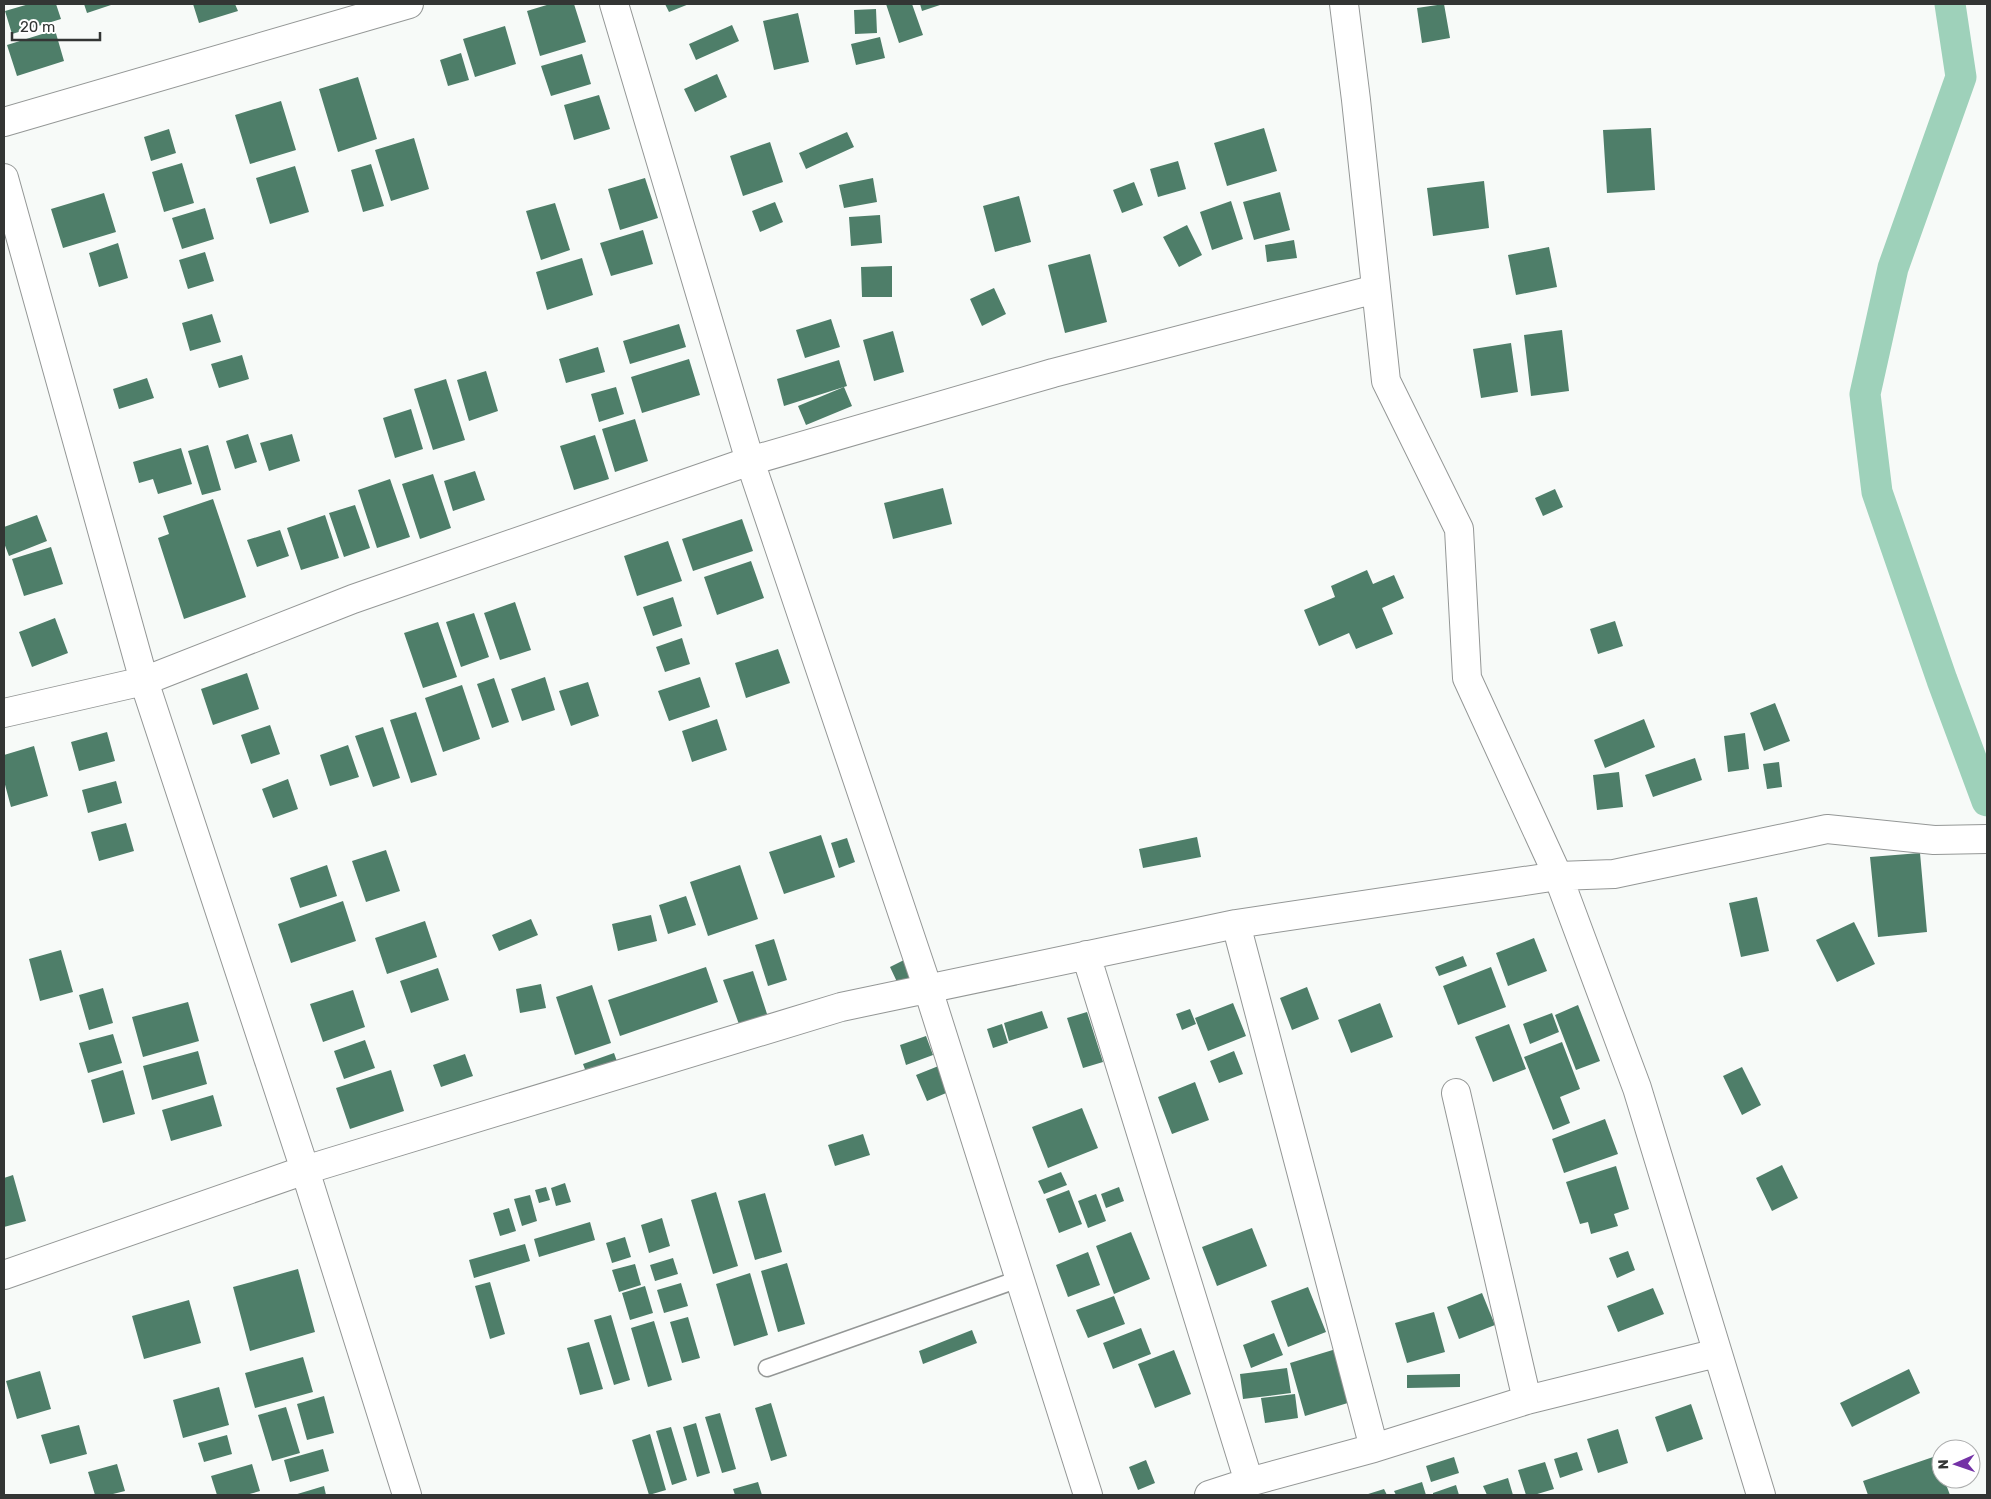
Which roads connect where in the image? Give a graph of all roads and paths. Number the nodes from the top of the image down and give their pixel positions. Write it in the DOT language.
graph roads {
  1 [pos="409,4"];
  2 [pos="614,4"];
  3 [pos="1344,4"];
  4 [pos="4,122"];
  5 [pos="4,178"];
  6 [pos="1376,288"];
  7 [pos="750,461"];
  8 [pos="144,681"];
  9 [pos="4,713"];
  10 [pos="1987,840"];
  11 [pos="1558,876"];
  12 [pos="1236,924"];
  13 [pos="1086,955"];
  14 [pos="928,989"];
  15 [pos="1456,1093"];
  16 [pos="305,1170"];
  17 [pos="4,1275"];
  18 [pos="1020,1279"];
  19 [pos="1718,1353"];
  20 [pos="767,1368"];
  21 [pos="1527,1400"];
  22 [pos="1374,1448"];
  23 [pos="1249,1482"];
  24 [pos="407,1495"];
  25 [pos="1088,1495"];
  26 [pos="1208,1495"];
  27 [pos="1761,1495"];
  1 -- 4 [label="street"];
  2 -- 7 [label="street"];
  3 -- 6 [label="street"];
  5 -- 8 [label="street"];
  6 -- 7 [label="street"];
  6 -- 11 [label="street"];
  7 -- 8 [label="street"];
  7 -- 14 [label="street"];
  8 -- 9 [label="street"];
  8 -- 16 [label="street"];
  10 -- 11 [label="street"];
  11 -- 12 [label="street"];
  11 -- 19 [label="street"];
  12 -- 13 [label="street"];
  12 -- 22 [label="street"];
  13 -- 14 [label="street"];
  13 -- 23 [label="street"];
  14 -- 16 [label="street"];
  14 -- 18 [label="street"];
  15 -- 21 [label="street"];
  16 -- 17 [label="street"];
  16 -- 24 [label="street"];
  18 -- 20 [label="lane"];
  18 -- 25 [label="street"];
  19 -- 21 [label="street"];
  19 -- 27 [label="street"];
  21 -- 22 [label="street"];
  22 -- 23 [label="street"];
  23 -- 26 [label="street"];
}
